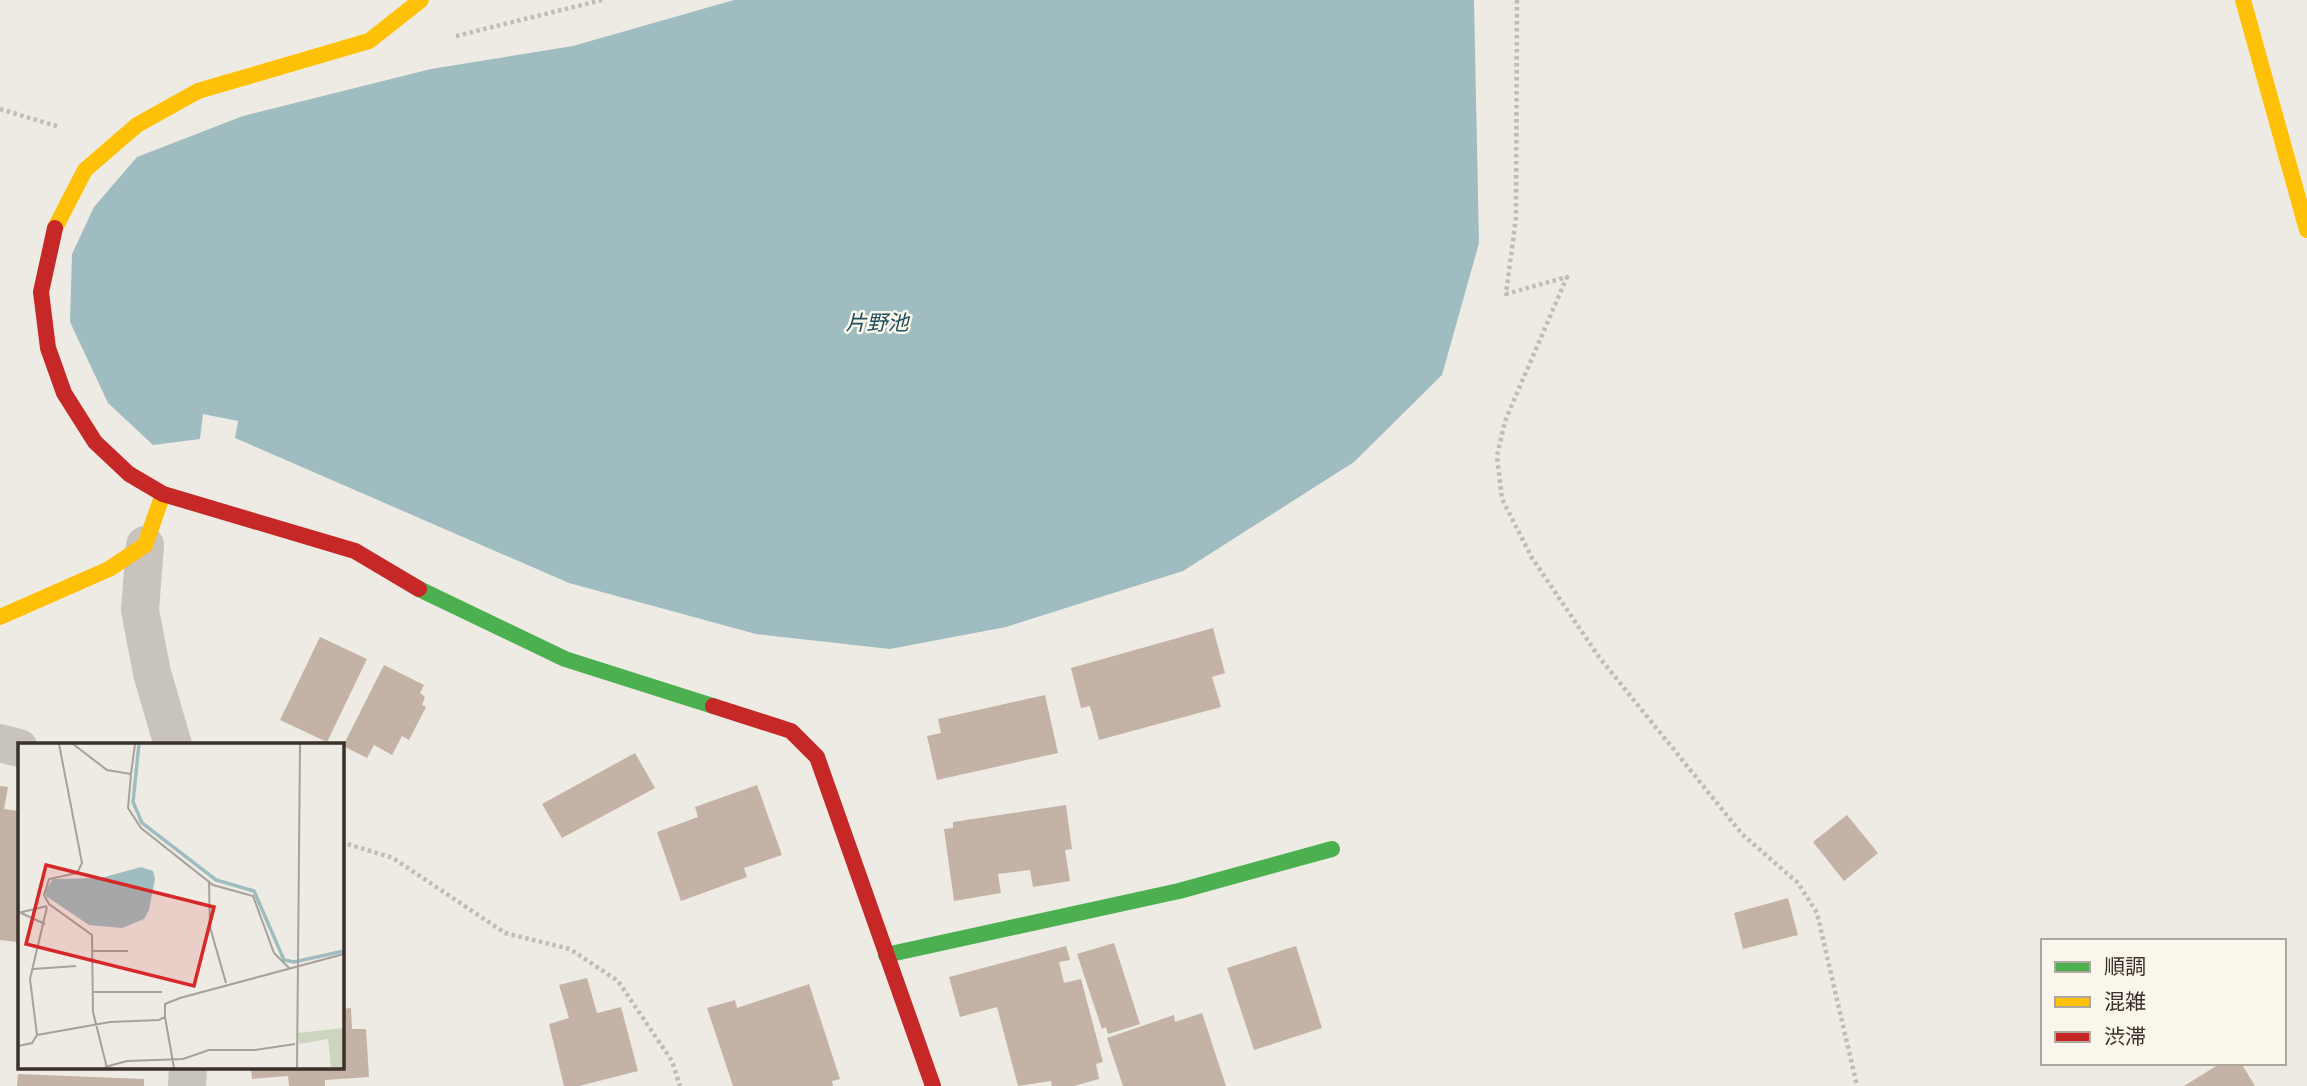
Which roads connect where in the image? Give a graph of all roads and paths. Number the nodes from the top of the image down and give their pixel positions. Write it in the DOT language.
graph roads {
  1 [pos="421,0"];
  2 [pos="602,0"];
  3 [pos="1517,0"];
  4 [pos="2243,0"];
  5 [pos="395,20"];
  6 [pos="2307,230"];
  7 [pos="163,494"];
  8 [pos="145,545"];
  9 [pos="0,617"];
  10 [pos="0,743"];
  11 [pos="172,743"];
  12 [pos="18,748"];
  13 [pos="343,843"];
  14 [pos="1332,849"];
  15 [pos="887,955"];
  16 [pos="188,1068"];
  17 [pos="187,1086"];
  18 [pos="680,1086"];
  19 [pos="933,1086"];
  20 [pos="1857,1086"];
  1 -- 5 [label="street"];
  2 -- 5 [label="path"];
  3 -- 20 [label="path"];
  4 -- 6 [label="street"];
  5 -- 7 [label="street"];
  7 -- 8 [label="street"];
  7 -- 15 [label="street"];
  8 -- 9 [label="street"];
  8 -- 11 [label="street"];
  10 -- 12 [label="street"];
  13 -- 18 [label="path"];
  14 -- 15 [label="street"];
  15 -- 19 [label="street"];
  16 -- 17 [label="street"];
}
